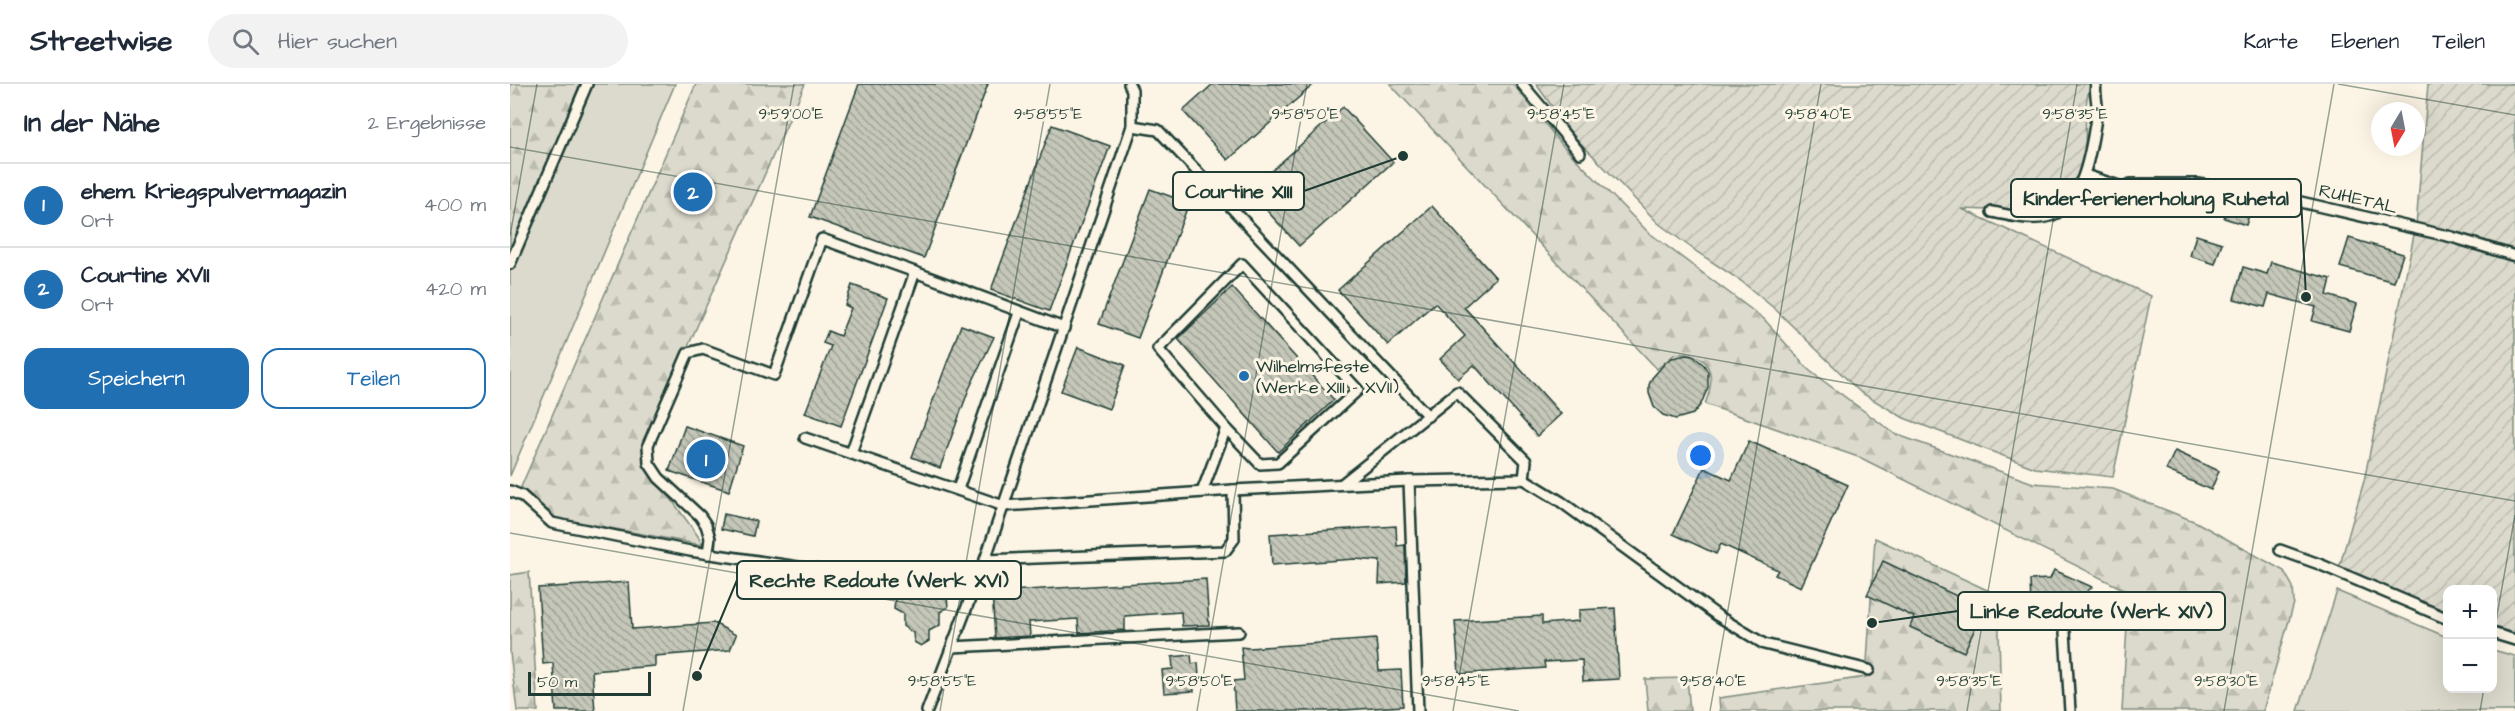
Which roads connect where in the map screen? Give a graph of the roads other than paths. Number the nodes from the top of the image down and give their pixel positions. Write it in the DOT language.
graph roads {
  1 [pos="587,84"];
  2 [pos="1129,84"];
  3 [pos="1522,84"];
  4 [pos="2096,84"];
  5 [pos="1132,126"];
  6 [pos="1580,153"];
  7 [pos="2085,175"];
  8 [pos="1992,212"];
  9 [pos="2515,256"];
  10 [pos="510,264"];
  11 [pos="915,272"];
  12 [pos="1019,313"];
  13 [pos="1064,328"];
  14 [pos="1428,416"];
  15 [pos="1226,428"];
  16 [pos="805,438"];
  17 [pos="852,453"];
  18 [pos="1524,479"];
  19 [pos="1409,481"];
  20 [pos="1342,484"];
  21 [pos="958,489"];
  22 [pos="1233,490"];
  23 [pos="510,491"];
  24 [pos="1202,492"];
  25 [pos="1004,506"];
  26 [pos="2280,550"];
  27 [pos="708,554"];
  28 [pos="985,560"];
  29 [pos="977,579"];
  30 [pos="2443,617"];
  31 [pos="1239,632"];
  32 [pos="2065,632"];
  33 [pos="2497,634"];
  34 [pos="2515,640"];
  35 [pos="952,647"];
  36 [pos="1869,670"];
  37 [pos="927,711"];
  38 [pos="1418,711"];
  39 [pos="2070,711"];
  1 -- 10 [label="lane"];
  2 -- 5 [label="lane"];
  3 -- 6 [label="lane"];
  4 -- 7 [label="lane"];
  5 -- 13 [label="lane"];
  5 -- 14 [label="lane"];
  7 -- 8 [label="lane"];
  7 -- 9 [label="lane, RUHETAL"];
  11 -- 12 [label="lane"];
  11 -- 17 [label="lane"];
  11 -- 27 [label="lane"];
  12 -- 13 [label="lane"];
  12 -- 21 [label="lane"];
  13 -- 25 [label="lane"];
  14 -- 18 [label="lane"];
  14 -- 20 [label="lane"];
  15 -- 15 [label="lane"];
  15 -- 24 [label="lane"];
  16 -- 17 [label="lane"];
  17 -- 21 [label="lane"];
  18 -- 19 [label="lane"];
  18 -- 36 [label="lane"];
  19 -- 20 [label="lane"];
  19 -- 38 [label="lane"];
  20 -- 22 [label="lane"];
  21 -- 25 [label="lane"];
  22 -- 24 [label="lane"];
  22 -- 28 [label="lane"];
  23 -- 27 [label="lane"];
  24 -- 25 [label="lane"];
  25 -- 28 [label="lane"];
  26 -- 30 [label="lane"];
  27 -- 29 [label="lane"];
  28 -- 29 [label="lane"];
  29 -- 35 [label="lane"];
  31 -- 35 [label="lane"];
  32 -- 39 [label="lane"];
  33 -- 34 [label="lane"];
  35 -- 37 [label="lane"];
}
